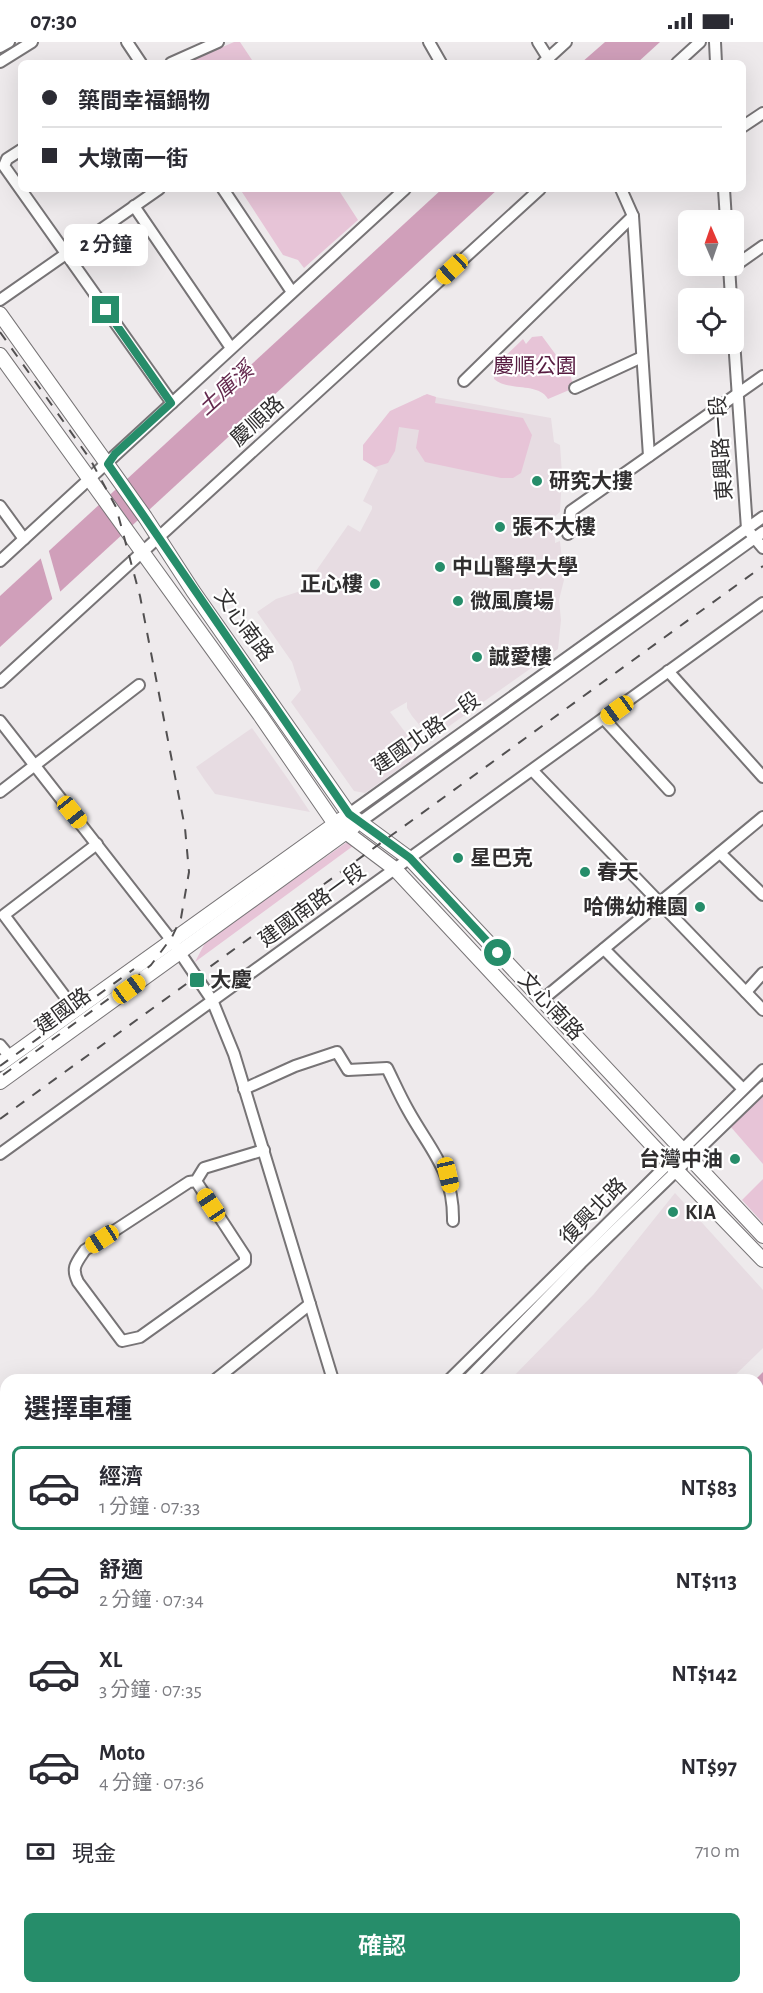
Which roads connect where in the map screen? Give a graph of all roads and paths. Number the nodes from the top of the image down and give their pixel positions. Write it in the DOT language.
graph roads {
  1 [pos="9,42"];
  2 [pos="32,42"];
  3 [pos="128,42"];
  4 [pos="218,42"];
  5 [pos="429,42"];
  6 [pos="538,42"];
  7 [pos="566,42"];
  8 [pos="700,42"];
  9 [pos="715,42"];
  10 [pos="0,47"];
  11 [pos="139,60"];
  12 [pos="178,60"];
  13 [pos="439,60"];
  14 [pos="545,60"];
  15 [pos="546,60"];
  16 [pos="680,60"];
  17 [pos="716,60"];
  18 [pos="0,62"];
  19 [pos="763,113"];
  20 [pos="746,124"];
  21 [pos="18,152"];
  22 [pos="18,186"];
  23 [pos="22,192"];
  24 [pos="155,192"];
  25 [pos="225,192"];
  26 [pos="402,192"];
  27 [pos="537,192"];
  28 [pos="622,192"];
  29 [pos="724,192"];
  30 [pos="134,206"];
  31 [pos="725,210"];
  32 [pos="633,216"];
  33 [pos="763,246"];
  34 [pos="66,254"];
  35 [pos="744,258"];
  36 [pos="292,292"];
  37 [pos="0,300"];
  38 [pos="0,314"];
  39 [pos="231,348"];
  40 [pos="735,354"];
  41 [pos="0,355"];
  42 [pos="642,357"];
  43 [pos="763,376"];
  44 [pos="464,381"];
  45 [pos="575,388"];
  46 [pos="737,393"];
  47 [pos="171,403"];
  48 [pos="649,456"];
  49 [pos="108,464"];
  50 [pos="90,481"];
  51 [pos="0,506"];
  52 [pos="763,518"];
  53 [pos="755,533"];
  54 [pos="568,534"];
  55 [pos="158,536"];
  56 [pos="24,539"];
  57 [pos="763,548"];
  58 [pos="141,550"];
  59 [pos="0,561"];
  60 [pos="763,603"];
  61 [pos="668,671"];
  62 [pos="0,682"];
  63 [pos="139,685"];
  64 [pos="604,719"];
  65 [pos="0,721"];
  66 [pos="34,765"];
  67 [pos="533,771"];
  68 [pos="763,777"];
  69 [pos="669,790"];
  70 [pos="0,792"];
  71 [pos="763,817"];
  72 [pos="354,818"];
  73 [pos="341,828"];
  74 [pos="97,844"];
  75 [pos="720,853"];
  76 [pos="410,858"];
  77 [pos="395,869"];
  78 [pos="763,895"];
  79 [pos="660,902"];
  80 [pos="176,946"];
  81 [pos="604,949"];
  82 [pos="763,973"];
  83 [pos="746,992"];
  84 [pos="212,1000"];
  85 [pos="542,1000"];
  86 [pos="75,1010"];
  87 [pos="763,1010"];
  88 [pos="0,1045"];
  89 [pos="5,1061"];
  90 [pos="763,1070"];
  91 [pos="0,1082"];
  92 [pos="763,1087"];
  93 [pos="244,1089"];
  94 [pos="742,1089"];
  95 [pos="264,1150"];
  96 [pos="687,1153"];
  97 [pos="0,1154"];
  98 [pos="674,1167"];
  99 [pos="196,1181"];
  100 [pos="453,1221"];
  101 [pos="763,1236"];
  102 [pos="763,1260"];
  103 [pos="310,1304"];
  104 [pos="222,1374"];
  105 [pos="331,1374"];
  106 [pos="455,1374"];
  107 [pos="473,1374"];
  1 -- 10 [label="street"];
  2 -- 18 [label="street"];
  3 -- 11 [label="street"];
  4 -- 12 [label="street"];
  5 -- 13 [label="street"];
  6 -- 14 [label="street"];
  7 -- 15 [label="street"];
  8 -- 16 [label="street"];
  9 -- 17 [label="street"];
  19 -- 20 [label="street"];
  21 -- 22 [label="street"];
  23 -- 34 [label="street"];
  24 -- 30 [label="street"];
  25 -- 36 [label="street"];
  26 -- 36 [label="street"];
  27 -- 55 [label="street, 慶順路"];
  28 -- 32 [label="street"];
  29 -- 31 [label="street"];
  30 -- 34 [label="street"];
  30 -- 39 [label="street"];
  32 -- 42 [label="street"];
  32 -- 44 [label="street"];
  33 -- 35 [label="street"];
  34 -- 37 [label="street"];
  34 -- 47 [label="street"];
  36 -- 39 [label="street"];
  38 -- 49 [label="main road"];
  39 -- 47 [label="street"];
  40 -- 46 [label="street, 東興路一段"];
  41 -- 50 [label="main road"];
  42 -- 45 [label="street"];
  42 -- 48 [label="street"];
  43 -- 46 [label="street"];
  46 -- 48 [label="street"];
  46 -- 53 [label="street, 東興路一段"];
  47 -- 49 [label="street"];
  48 -- 54 [label="street"];
  49 -- 50 [label="street"];
  49 -- 55 [label="main road, 文心南路"];
  50 -- 56 [label="street"];
  50 -- 58 [label="main road, 文心南路"];
  51 -- 56 [label="street"];
  52 -- 53 [label="street, 建國北路一段"];
  53 -- 57 [label="street"];
  53 -- 72 [label="street, 建國北路一段"];
  55 -- 58 [label="street, 慶順路"];
  55 -- 72 [label="main road, 文心南路"];
  56 -- 59 [label="street"];
  58 -- 62 [label="street, 慶順路"];
  58 -- 73 [label="main road, 文心南路"];
  60 -- 61 [label="street, 建國南路一段"];
  61 -- 64 [label="street, 建國南路一段"];
  61 -- 68 [label="street"];
  63 -- 66 [label="street"];
  64 -- 67 [label="street, 建國南路一段"];
  64 -- 69 [label="street"];
  65 -- 66 [label="street"];
  66 -- 70 [label="street"];
  66 -- 74 [label="street"];
  67 -- 76 [label="street, 建國南路一段"];
  67 -- 79 [label="street"];
  71 -- 75 [label="street"];
  72 -- 73 [label="main road, 建國北路一段"];
  72 -- 76 [label="main road, 文心南路"];
  73 -- 77 [label="main road, 文心南路"];
  73 -- 80 [label="main road, 建國北路一段"];
  74 -- 80 [label="street"];
  74 -- 86 [label="street"];
  75 -- 78 [label="street"];
  75 -- 79 [label="street"];
  76 -- 77 [label="street, 建國南路一段"];
  76 -- 85 [label="main road, 文心南路"];
  77 -- 84 [label="street, 建國南路一段"];
  77 -- 98 [label="main road, 文心南路"];
  79 -- 81 [label="street"];
  79 -- 83 [label="street"];
  80 -- 84 [label="street"];
  80 -- 86 [label="main road, 建國路"];
  80 -- 91 [label="main road, 建國路"];
  81 -- 85 [label="street"];
  81 -- 94 [label="street"];
  82 -- 83 [label="street"];
  83 -- 87 [label="street"];
  84 -- 93 [label="street"];
  84 -- 97 [label="street, 建國南路一段"];
  85 -- 96 [label="main road, 文心南路"];
  86 -- 89 [label="main road, 建國路"];
  88 -- 89 [label="street"];
  90 -- 94 [label="street, 復興北路"];
  92 -- 96 [label="street, 復興北路"];
  93 -- 95 [label="street"];
  93 -- 100 [label="street"];
  94 -- 96 [label="street, 復興北路"];
  95 -- 99 [label="street"];
  95 -- 103 [label="street"];
  96 -- 98 [label="street, 復興北路"];
  96 -- 101 [label="main road, 文心南路"];
  98 -- 102 [label="main road, 文心南路"];
  98 -- 106 [label="street, 復興北路"];
  98 -- 107 [label="street, 復興北路"];
  99 -- 99 [label="street"];
  103 -- 104 [label="street"];
  103 -- 105 [label="street"];
}
